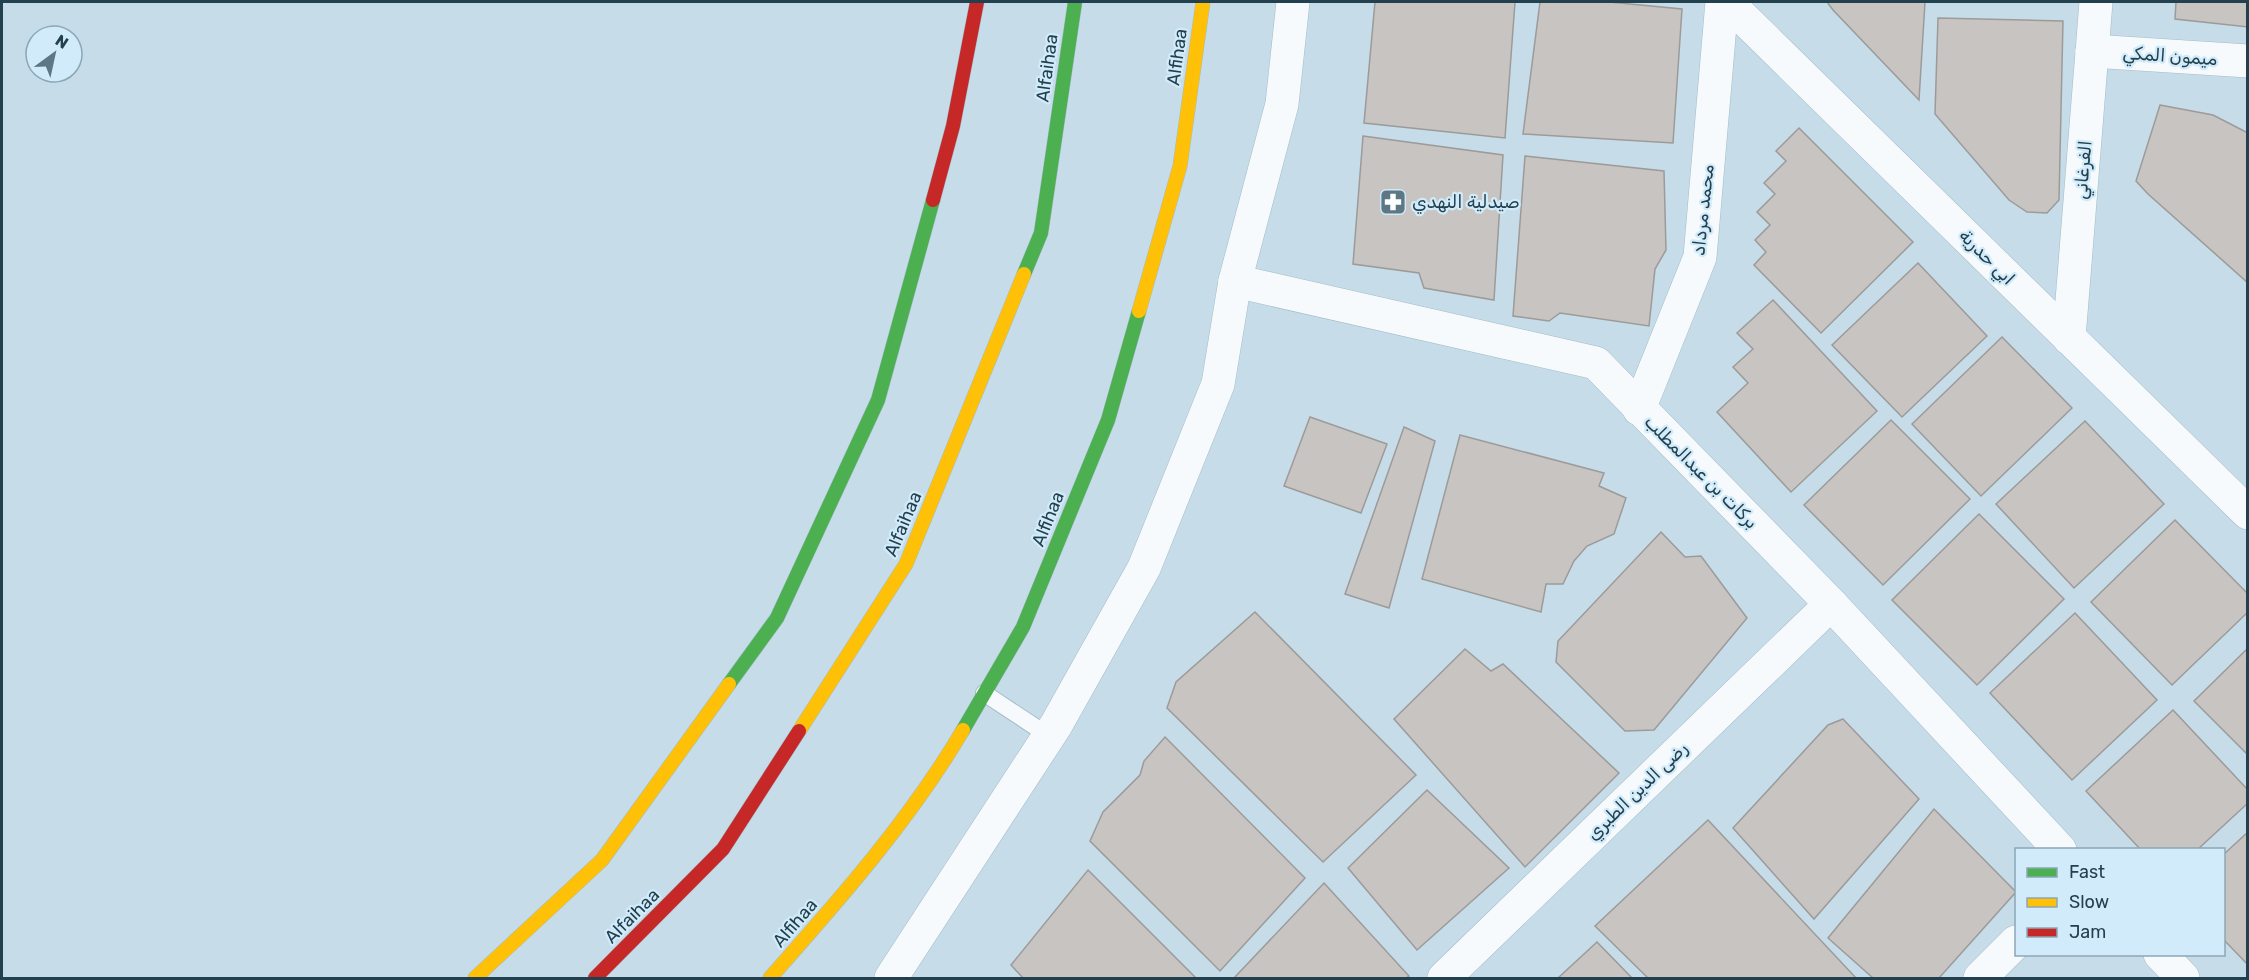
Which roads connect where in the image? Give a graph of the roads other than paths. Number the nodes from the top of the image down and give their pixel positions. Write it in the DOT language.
graph roads {
  1 [pos="976,2"];
  2 [pos="1075,2"];
  3 [pos="1203,2"];
  4 [pos="1293,2"];
  5 [pos="1722,2"];
  6 [pos="1727,2"];
  7 [pos="2096,2"];
  8 [pos="2092,51"];
  9 [pos="2247,61"];
  10 [pos="1235,281"];
  11 [pos="2069,338"];
  12 [pos="1639,409"];
  13 [pos="2247,513"];
  14 [pos="1830,604"];
  15 [pos="984,693"];
  16 [pos="1049,736"];
  17 [pos="2060,848"];
  18 [pos="2015,943"];
  19 [pos="2162,956"];
  20 [pos="475,978"];
  21 [pos="595,978"];
  22 [pos="770,978"];
  23 [pos="891,978"];
  24 [pos="1444,978"];
  25 [pos="1980,978"];
  26 [pos="2183,978"];
  1 -- 20 [label="street"];
  2 -- 21 [label="street, Alfaihaa"];
  3 -- 15 [label="street, Alfihaa"];
  4 -- 10 [label="street"];
  5 -- 12 [label="street, محمد مرداد"];
  6 -- 11 [label="street, ابي حدرية"];
  7 -- 8 [label="street, الفرغاني"];
  8 -- 9 [label="street, ميمون المكي"];
  8 -- 11 [label="street, الفرغاني"];
  10 -- 12 [label="street, بركات بن عبدالمطلب"];
  10 -- 16 [label="street"];
  11 -- 13 [label="street, ابي حدرية"];
  12 -- 14 [label="street, بركات بن عبدالمطلب"];
  14 -- 17 [label="street, بركات بن عبدالمطلب"];
  14 -- 24 [label="street, رضى الدين الطبري"];
  15 -- 16 [label="lane"];
  15 -- 22 [label="street, Alfihaa"];
  16 -- 23 [label="street"];
  18 -- 25 [label="street"];
  19 -- 26 [label="street"];
}
